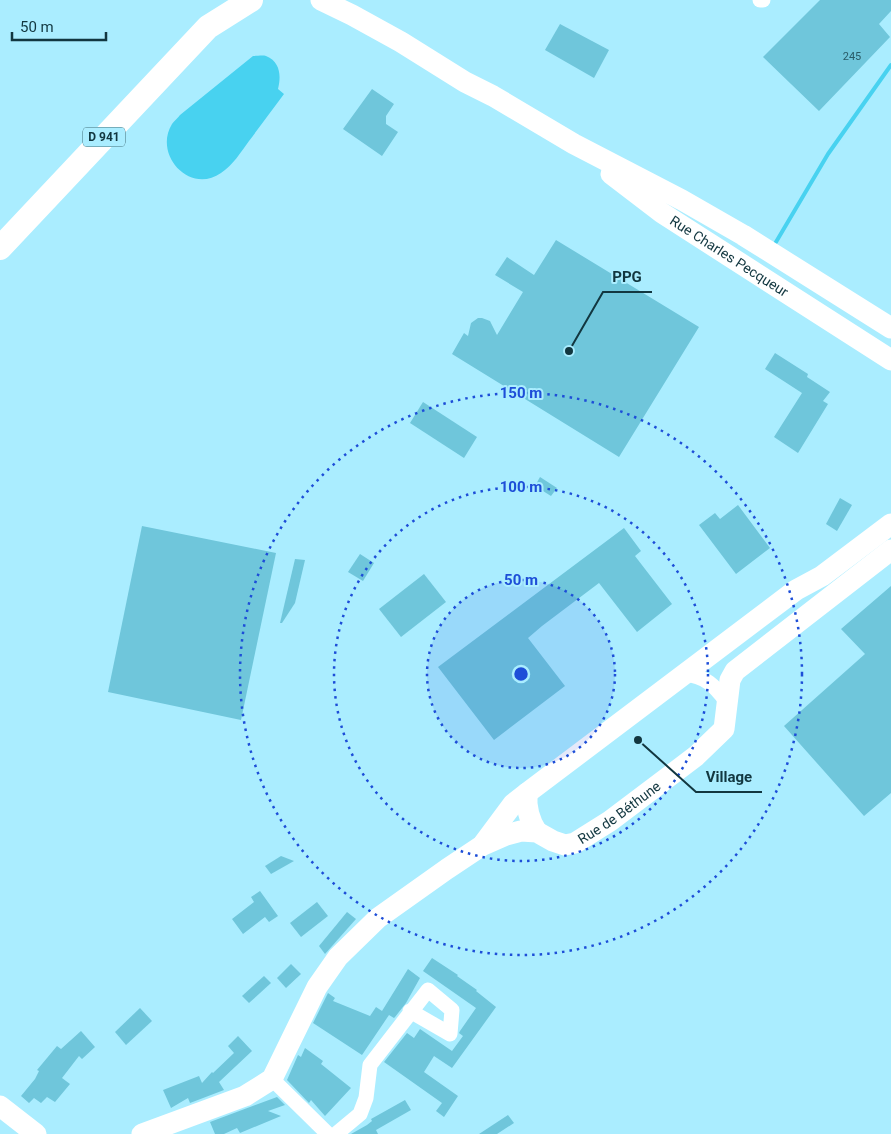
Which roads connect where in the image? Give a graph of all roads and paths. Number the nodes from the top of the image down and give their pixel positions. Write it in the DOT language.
graph roads {
  1 [pos="223,0"];
  2 [pos="252,0"];
  3 [pos="321,0"];
  4 [pos="350,0"];
  5 [pos="208,27"];
  6 [pos="401,42"];
  7 [pos="574,144"];
  8 [pos="0,248"];
  9 [pos="891,328"];
  10 [pos="891,360"];
  11 [pos="888,535"];
  12 [pos="685,674"];
  13 [pos="726,701"];
  14 [pos="527,793"];
  15 [pos="537,832"];
  16 [pos="483,845"];
  17 [pos="410,1011"];
  18 [pos="272,1079"];
  19 [pos="0,1106"];
  20 [pos="36,1134"];
  21 [pos="142,1134"];
  22 [pos="328,1134"];
  23 [pos="336,1134"];
  1 -- 5 [label="main road, D 941"];
  2 -- 5 [label="main road, D 941"];
  3 -- 6 [label="street, Rue Charles Pecqueur"];
  4 -- 6 [label="street, Rue Charles Pecqueur"];
  5 -- 8 [label="main road, D 941"];
  6 -- 7 [label="street, Rue Charles Pecqueur"];
  7 -- 9 [label="street, Rue Charles Pecqueur"];
  7 -- 10 [label="street, Rue Charles Pecqueur"];
  11 -- 12 [label="street, Rue de Béthune"];
  11 -- 13 [label="street, Rue de Béthune"];
  12 -- 13 [label="street"];
  12 -- 14 [label="street, Rue de Béthune"];
  13 -- 15 [label="street, Rue de Béthune"];
  14 -- 15 [label="street"];
  14 -- 16 [label="street, Rue de Béthune"];
  15 -- 16 [label="street, Rue de Béthune"];
  16 -- 18 [label="street, Rue de Béthune"];
  17 -- 23 [label="street"];
  18 -- 21 [label="street"];
  18 -- 22 [label="street"];
  19 -- 20 [label="street"];
}
